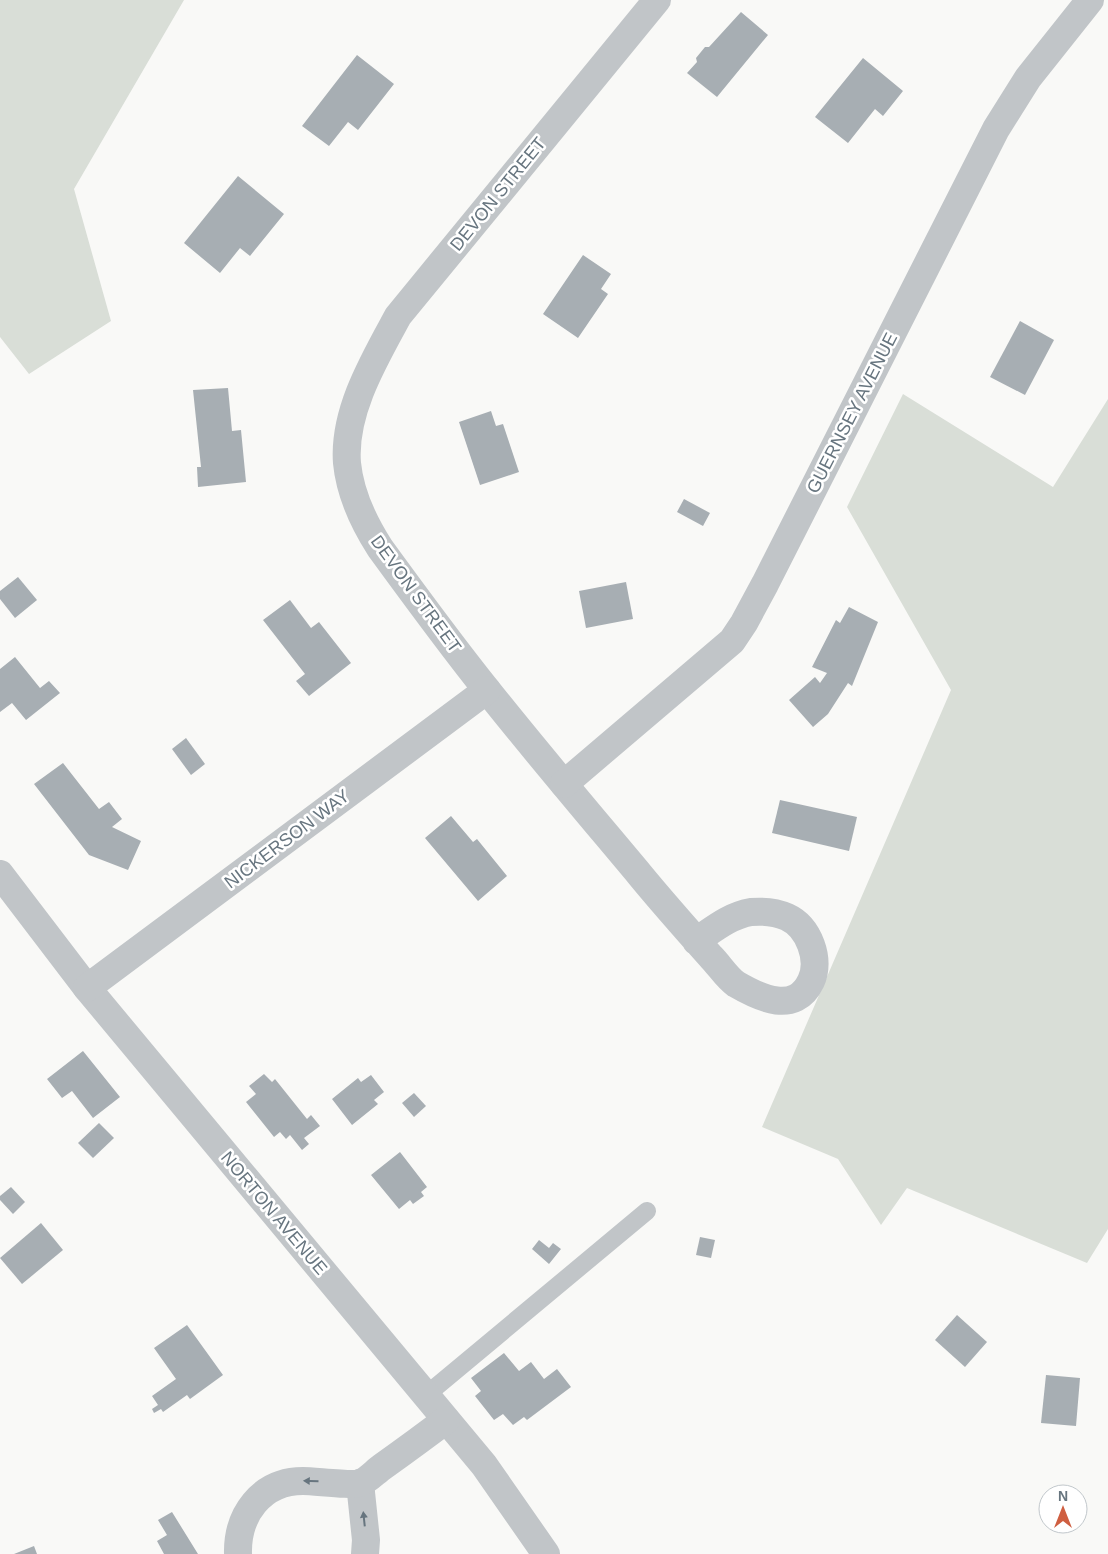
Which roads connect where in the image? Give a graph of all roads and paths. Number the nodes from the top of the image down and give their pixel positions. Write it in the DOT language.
graph roads {
  1 [pos="657,0"];
  2 [pos="1090,0"];
  3 [pos="487,690"];
  4 [pos="564,784"];
  5 [pos="0,874"];
  6 [pos="696,941"];
  7 [pos="87,988"];
  8 [pos="647,1211"];
  9 [pos="425,1396"];
  10 [pos="446,1420"];
  11 [pos="360,1483"];
  12 [pos="238,1554"];
  13 [pos="365,1554"];
  14 [pos="546,1554"];
  1 -- 3 [label="street, DEVON STREET"];
  2 -- 4 [label="street, GUERNSEY AVENUE"];
  3 -- 4 [label="street, DEVON STREET"];
  3 -- 7 [label="street, NICKERSON WAY"];
  4 -- 6 [label="street, DEVON STREET"];
  5 -- 7 [label="street, NORTON AVENUE"];
  7 -- 9 [label="street, NORTON AVENUE"];
  8 -- 9 [label="lane"];
  9 -- 10 [label="street, NORTON AVENUE"];
  10 -- 11 [label="street"];
  10 -- 14 [label="street, NORTON AVENUE"];
  11 -- 12 [label="street, one-way"];
  13 -- 11 [label="street, one-way"];
}
